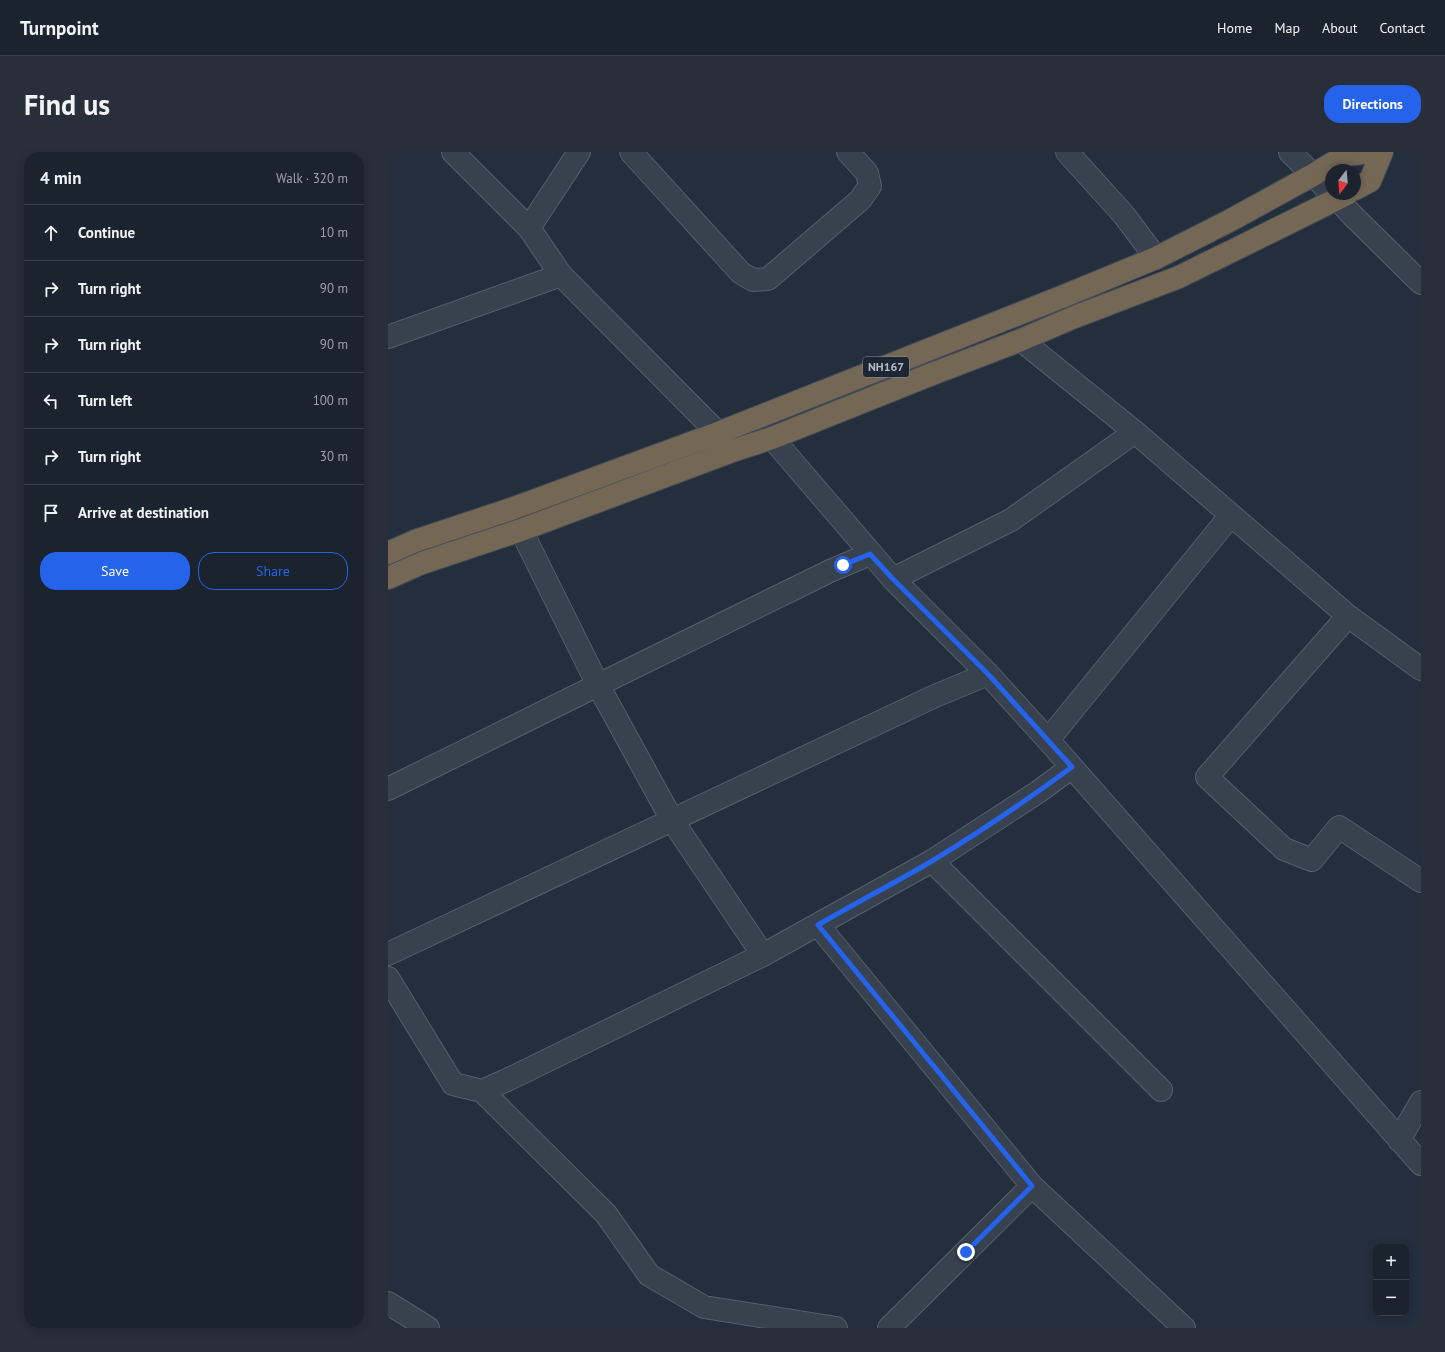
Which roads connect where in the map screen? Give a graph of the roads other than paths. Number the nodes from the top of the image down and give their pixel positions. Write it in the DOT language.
graph roads {
  1 [pos="453,152"];
  2 [pos="579,152"];
  3 [pos="631,152"];
  4 [pos="848,152"];
  5 [pos="1067,152"];
  6 [pos="1290,152"];
  7 [pos="1371,152"];
  8 [pos="1382,152"];
  9 [pos="1313,175"];
  10 [pos="1325,183"];
  11 [pos="1361,185"];
  12 [pos="1329,200"];
  13 [pos="1344,200"];
  14 [pos="528,228"];
  15 [pos="1156,258"];
  16 [pos="561,275"];
  17 [pos="1421,283"];
  18 [pos="388,337"];
  19 [pos="1021,340"];
  20 [pos="1135,432"];
  21 [pos="718,433"];
  22 [pos="772,438"];
  23 [pos="1231,515"];
  24 [pos="520,530"];
  25 [pos="388,553"];
  26 [pos="870,554"];
  27 [pos="388,578"];
  28 [pos="893,579"];
  29 [pos="1348,616"];
  30 [pos="1421,670"];
  31 [pos="988,674"];
  32 [pos="598,685"];
  33 [pos="1048,740"];
  34 [pos="1072,767"];
  35 [pos="388,789"];
  36 [pos="672,820"];
  37 [pos="932,860"];
  38 [pos="1421,881"];
  39 [pos="818,925"];
  40 [pos="388,954"];
  41 [pos="763,955"];
  42 [pos="388,978"];
  43 [pos="1161,1090"];
  44 [pos="482,1091"];
  45 [pos="1421,1102"];
  46 [pos="1399,1140"];
  47 [pos="1421,1164"];
  48 [pos="1032,1186"];
  49 [pos="388,1303"];
  50 [pos="428,1328"];
  51 [pos="836,1328"];
  52 [pos="889,1328"];
  53 [pos="1184,1328"];
  1 -- 14 [label="street"];
  2 -- 14 [label="street"];
  3 -- 4 [label="street"];
  5 -- 15 [label="street"];
  6 -- 9 [label="street"];
  7 -- 9 [label="highway, NH167"];
  8 -- 11 [label="highway, NH167"];
  9 -- 10 [label="street"];
  9 -- 15 [label="highway, NH167"];
  12 -- 19 [label="highway, NH167"];
  13 -- 17 [label="street"];
  14 -- 16 [label="street"];
  15 -- 21 [label="highway, NH167"];
  16 -- 18 [label="street"];
  16 -- 21 [label="street"];
  19 -- 20 [label="street"];
  19 -- 22 [label="highway, NH167"];
  20 -- 23 [label="street"];
  20 -- 28 [label="street"];
  21 -- 25 [label="highway, NH167"];
  22 -- 24 [label="highway, NH167"];
  22 -- 26 [label="street"];
  23 -- 29 [label="street"];
  23 -- 33 [label="street"];
  24 -- 27 [label="highway, NH167"];
  24 -- 32 [label="street"];
  26 -- 28 [label="street"];
  26 -- 32 [label="street"];
  28 -- 31 [label="street"];
  29 -- 30 [label="street"];
  29 -- 38 [label="street"];
  31 -- 33 [label="street"];
  31 -- 36 [label="street"];
  32 -- 35 [label="street"];
  32 -- 36 [label="street"];
  33 -- 34 [label="street"];
  34 -- 37 [label="street"];
  34 -- 46 [label="street"];
  36 -- 40 [label="street"];
  36 -- 41 [label="street"];
  37 -- 39 [label="street"];
  37 -- 43 [label="street"];
  39 -- 41 [label="street"];
  39 -- 48 [label="street"];
  41 -- 44 [label="street"];
  42 -- 44 [label="street"];
  44 -- 51 [label="street"];
  45 -- 46 [label="street"];
  46 -- 47 [label="street"];
  48 -- 52 [label="street"];
  48 -- 53 [label="street"];
  49 -- 50 [label="street"];
}
